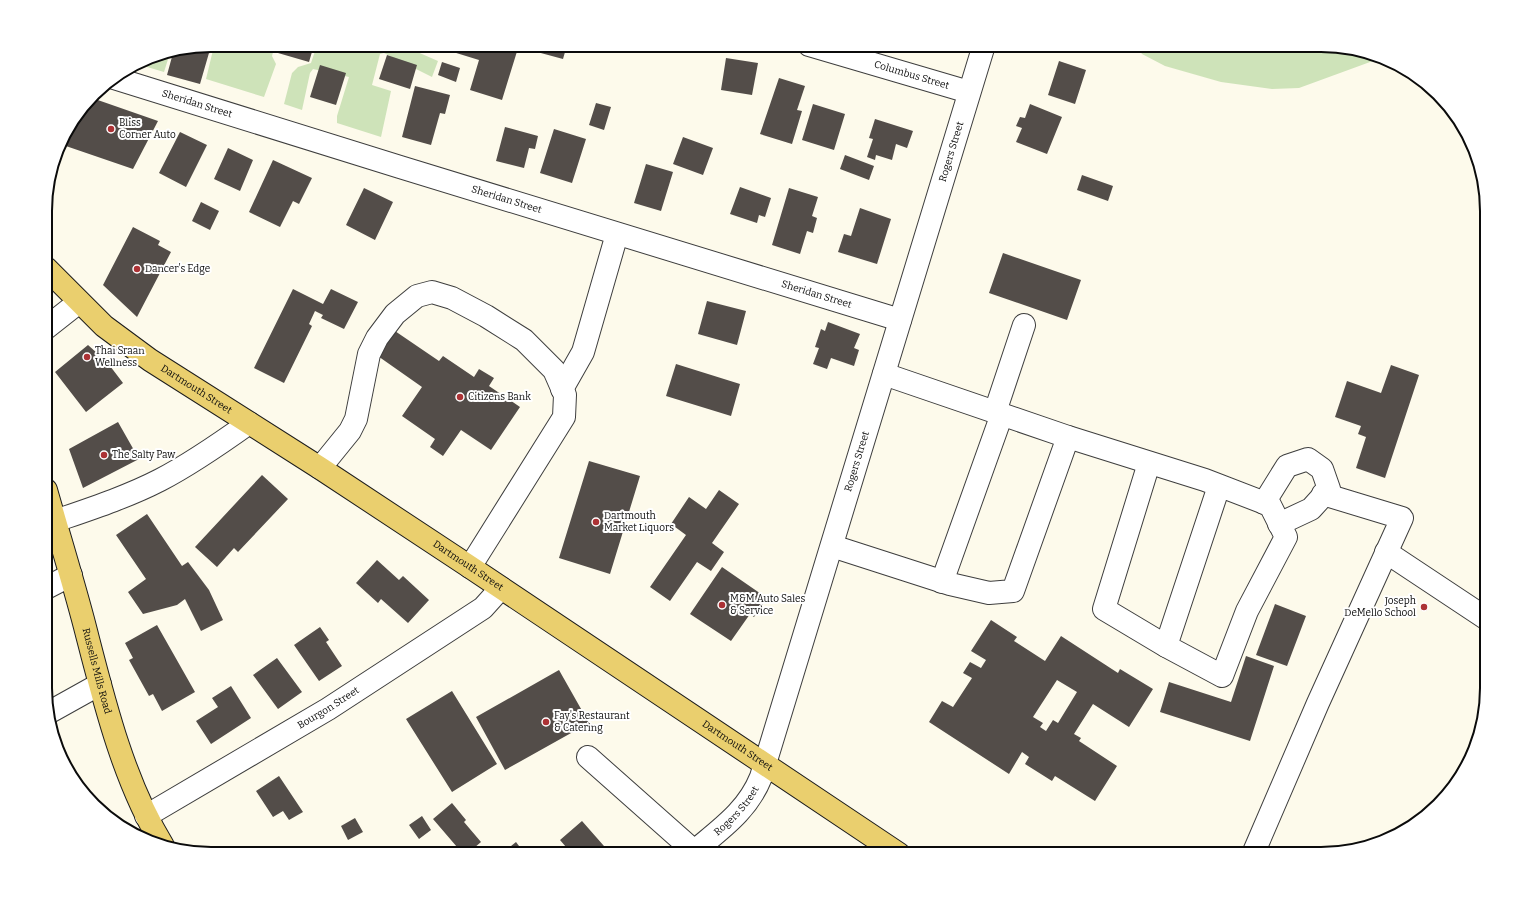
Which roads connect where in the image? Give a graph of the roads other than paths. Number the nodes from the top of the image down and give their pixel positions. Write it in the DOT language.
graph roads {
  1 [pos="833,52"];
  2 [pos="982,52"];
  3 [pos="121,80"];
  4 [pos="969,92"];
  5 [pos="617,234"];
  6 [pos="52,274"];
  7 [pos="79,302"];
  8 [pos="900,320"];
  9 [pos="52,323"];
  10 [pos="1024,325"];
  11 [pos="884,374"];
  12 [pos="562,389"];
  13 [pos="998,413"];
  14 [pos="249,423"];
  15 [pos="1068,437"];
  16 [pos="1149,463"];
  17 [pos="320,468"];
  18 [pos="1219,486"];
  19 [pos="1323,494"];
  20 [pos="1264,503"];
  21 [pos="52,511"];
  22 [pos="55,521"];
  23 [pos="1279,524"];
  24 [pos="832,546"];
  25 [pos="1386,552"];
  26 [pos="470,567"];
  27 [pos="71,575"];
  28 [pos="942,582"];
  29 [pos="52,585"];
  30 [pos="501,588"];
  31 [pos="1480,614"];
  32 [pos="1166,646"];
  33 [pos="100,684"];
  34 [pos="53,710"];
  35 [pos="588,757"];
  36 [pos="765,765"];
  37 [pos="146,816"];
  38 [pos="159,838"];
  39 [pos="697,847"];
  40 [pos="704,847"];
  41 [pos="882,847"];
  42 [pos="1256,847"];
  1 -- 4 [label="street, Columbus Street"];
  2 -- 4 [label="street, Rogers Street"];
  3 -- 5 [label="street, Sheridan Street"];
  4 -- 8 [label="street, Rogers Street"];
  5 -- 8 [label="street, Sheridan Street"];
  5 -- 12 [label="street"];
  6 -- 7 [label="main road, Dartmouth Street"];
  7 -- 9 [label="street"];
  7 -- 14 [label="main road, Dartmouth Street"];
  8 -- 11 [label="street, Rogers Street"];
  10 -- 13 [label="street"];
  11 -- 13 [label="street"];
  11 -- 24 [label="street, Rogers Street"];
  12 -- 17 [label="street"];
  12 -- 26 [label="street"];
  13 -- 15 [label="street"];
  13 -- 28 [label="street"];
  14 -- 17 [label="main road, Dartmouth Street"];
  14 -- 22 [label="street"];
  15 -- 16 [label="street"];
  15 -- 28 [label="street"];
  16 -- 18 [label="street"];
  16 -- 32 [label="street"];
  17 -- 26 [label="main road, Dartmouth Street"];
  18 -- 20 [label="street"];
  18 -- 32 [label="street"];
  19 -- 20 [label="street"];
  19 -- 23 [label="street"];
  19 -- 25 [label="street"];
  20 -- 23 [label="street"];
  21 -- 22 [label="main road, Russells Mills Road"];
  22 -- 27 [label="main road, Russells Mills Road"];
  23 -- 32 [label="street"];
  24 -- 28 [label="street"];
  24 -- 36 [label="street, Rogers Street"];
  25 -- 31 [label="street"];
  25 -- 42 [label="street"];
  26 -- 30 [label="main road, Dartmouth Street"];
  27 -- 29 [label="street"];
  27 -- 33 [label="main road, Russells Mills Road"];
  30 -- 36 [label="main road, Dartmouth Street"];
  30 -- 37 [label="street, Bourgon Street"];
  33 -- 34 [label="street"];
  33 -- 37 [label="main road, Russells Mills Road"];
  35 -- 39 [label="street"];
  36 -- 40 [label="street, Rogers Street"];
  36 -- 41 [label="main road, Dartmouth Street"];
  37 -- 38 [label="main road, Russells Mills Road"];
}
